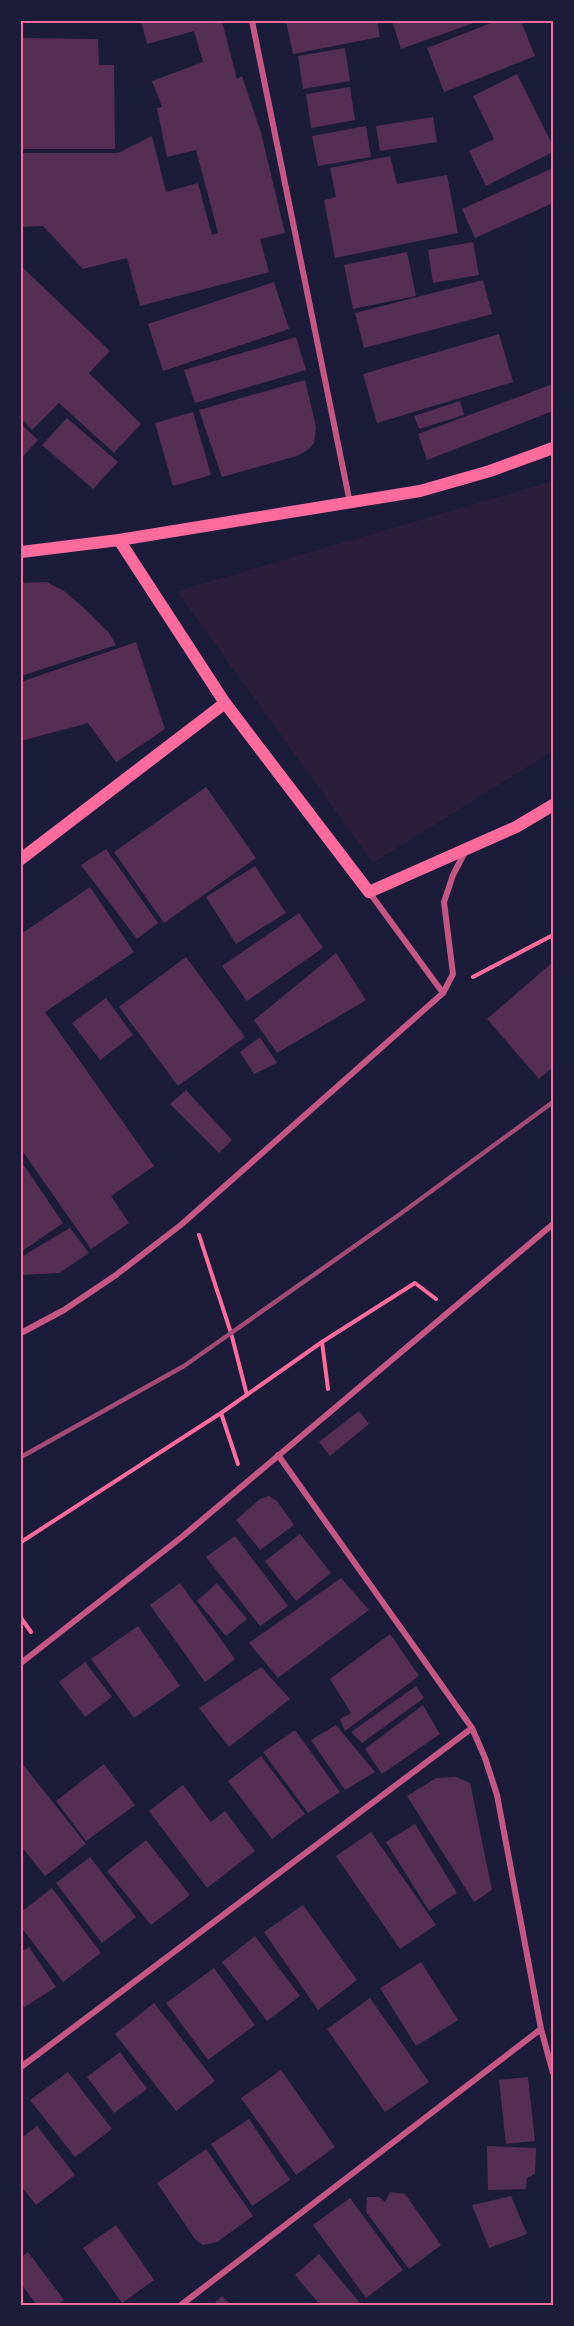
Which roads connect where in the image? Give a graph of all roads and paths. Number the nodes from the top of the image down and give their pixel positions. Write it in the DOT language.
graph roads {
  1 [pos="252,21"];
  2 [pos="553,448"];
  3 [pos="350,503"];
  4 [pos="119,540"];
  5 [pos="21,552"];
  6 [pos="225,703"];
  7 [pos="553,805"];
  8 [pos="467,849"];
  9 [pos="21,859"];
  10 [pos="369,892"];
  11 [pos="553,935"];
  12 [pos="443,993"];
  13 [pos="192,1215"];
  14 [pos="553,1224"];
  15 [pos="451,1310"];
  16 [pos="21,1333"];
  17 [pos="322,1342"];
  18 [pos="247,1395"];
  19 [pos="331,1411"];
  20 [pos="221,1413"];
  21 [pos="278,1455"];
  22 [pos="244,1484"];
  23 [pos="21,1542"];
  24 [pos="21,1663"];
  25 [pos="472,1728"];
  26 [pos="541,2029"];
  27 [pos="21,2067"];
  28 [pos="553,2073"];
  29 [pos="180,2305"];
  1 -- 3 [label="street"];
  2 -- 3 [label="main road"];
  3 -- 4 [label="main road"];
  4 -- 5 [label="main road"];
  4 -- 6 [label="main road"];
  6 -- 9 [label="main road"];
  6 -- 10 [label="main road"];
  7 -- 8 [label="main road"];
  8 -- 10 [label="main road"];
  8 -- 12 [label="street"];
  10 -- 12 [label="street"];
  11 -- 12 [label="path"];
  12 -- 13 [label="street"];
  13 -- 16 [label="street"];
  13 -- 18 [label="path"];
  14 -- 15 [label="street"];
  15 -- 17 [label="path"];
  15 -- 19 [label="street"];
  17 -- 18 [label="path"];
  17 -- 19 [label="path"];
  18 -- 20 [label="path"];
  19 -- 21 [label="street"];
  20 -- 22 [label="path"];
  20 -- 23 [label="path"];
  21 -- 22 [label="street"];
  21 -- 25 [label="street"];
  22 -- 24 [label="street"];
  25 -- 26 [label="street"];
  25 -- 27 [label="street"];
  26 -- 28 [label="street"];
  26 -- 29 [label="street"];
}
